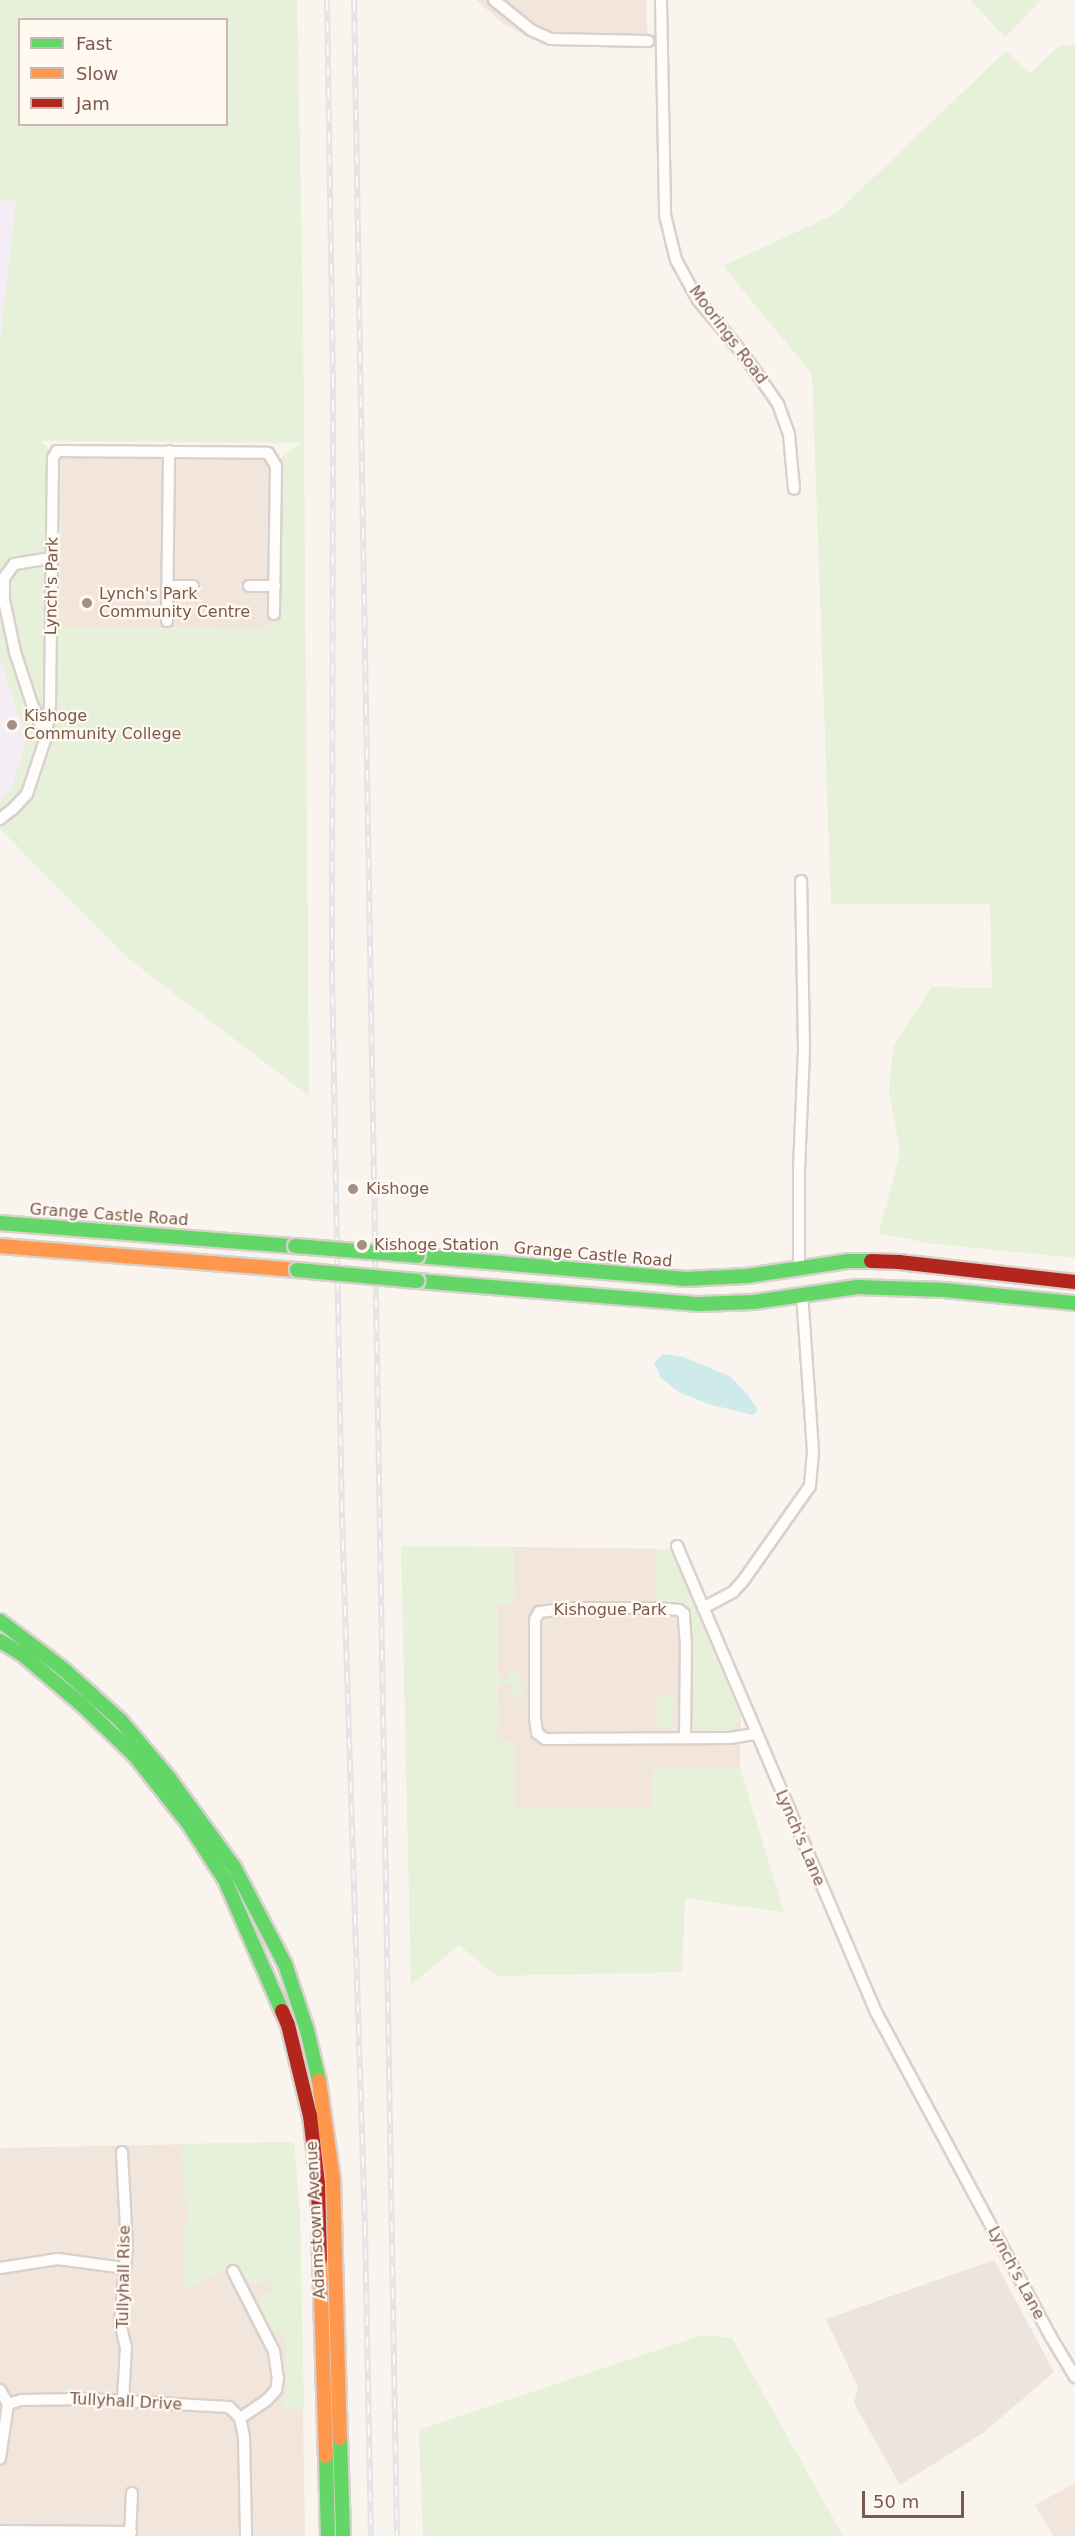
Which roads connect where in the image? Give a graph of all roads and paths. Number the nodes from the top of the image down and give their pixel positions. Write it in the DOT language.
graph roads {
  1 [pos="494,0"];
  2 [pos="661,0"];
  3 [pos="648,41"];
  4 [pos="169,450"];
  5 [pos="794,489"];
  6 [pos="52,558"];
  7 [pos="193,585"];
  8 [pos="167,586"];
  9 [pos="249,586"];
  10 [pos="274,586"];
  11 [pos="274,614"];
  12 [pos="167,621"];
  13 [pos="46,737"];
  14 [pos="0,819"];
  15 [pos="801,882"];
  16 [pos="0,1223"];
  17 [pos="0,1246"];
  18 [pos="799,1270"];
  19 [pos="1075,1282"];
  20 [pos="802,1295"];
  21 [pos="1075,1303"];
  22 [pos="677,1546"];
  23 [pos="703,1608"];
  24 [pos="0,1621"];
  25 [pos="0,1641"];
  26 [pos="756,1734"];
  27 [pos="685,1738"];
  28 [pos="122,2152"];
  29 [pos="0,2268"];
  30 [pos="125,2268"];
  31 [pos="233,2271"];
  32 [pos="1075,2377"];
  33 [pos="0,2390"];
  34 [pos="123,2400"];
  35 [pos="8,2404"];
  36 [pos="240,2418"];
  37 [pos="0,2457"];
  38 [pos="132,2493"];
  39 [pos="0,2531"];
  40 [pos="130,2534"];
  41 [pos="246,2536"];
  42 [pos="328,2536"];
  43 [pos="343,2536"];
  1 -- 3 [label="street"];
  2 -- 5 [label="street, Moorings Road"];
  4 -- 6 [label="street, Lynch's Park"];
  4 -- 8 [label="street"];
  4 -- 10 [label="street, Lynch's Park"];
  6 -- 13 [label="street, Lynch's Park"];
  6 -- 13 [label="street"];
  7 -- 8 [label="street"];
  8 -- 12 [label="street"];
  9 -- 10 [label="street"];
  10 -- 11 [label="street, Lynch's Park"];
  13 -- 14 [label="street, Lynch's Park"];
  15 -- 18 [label="street"];
  16 -- 18 [label="main road, Grange Castle Road, bridge"];
  17 -- 20 [label="main road, bridge"];
  18 -- 19 [label="main road, Grange Castle Road"];
  20 -- 21 [label="main road"];
  20 -- 23 [label="street"];
  22 -- 23 [label="street, Lynch's Lane"];
  23 -- 26 [label="street, Lynch's Lane"];
  24 -- 43 [label="main road, Adamstown Avenue"];
  25 -- 42 [label="main road, Adamstown Avenue"];
  26 -- 27 [label="street, Kishogue Park"];
  26 -- 32 [label="street, Lynch's Lane"];
  27 -- 27 [label="street, Kishogue Park"];
  28 -- 30 [label="street, Tullyhall Rise"];
  29 -- 30 [label="street"];
  30 -- 34 [label="street, Tullyhall Rise"];
  31 -- 36 [label="street"];
  33 -- 35 [label="street"];
  34 -- 35 [label="street, Tullyhall Drive"];
  34 -- 36 [label="street, Tullyhall Drive"];
  35 -- 37 [label="street"];
  36 -- 41 [label="street"];
  38 -- 40 [label="street"];
  39 -- 40 [label="street"];
}
